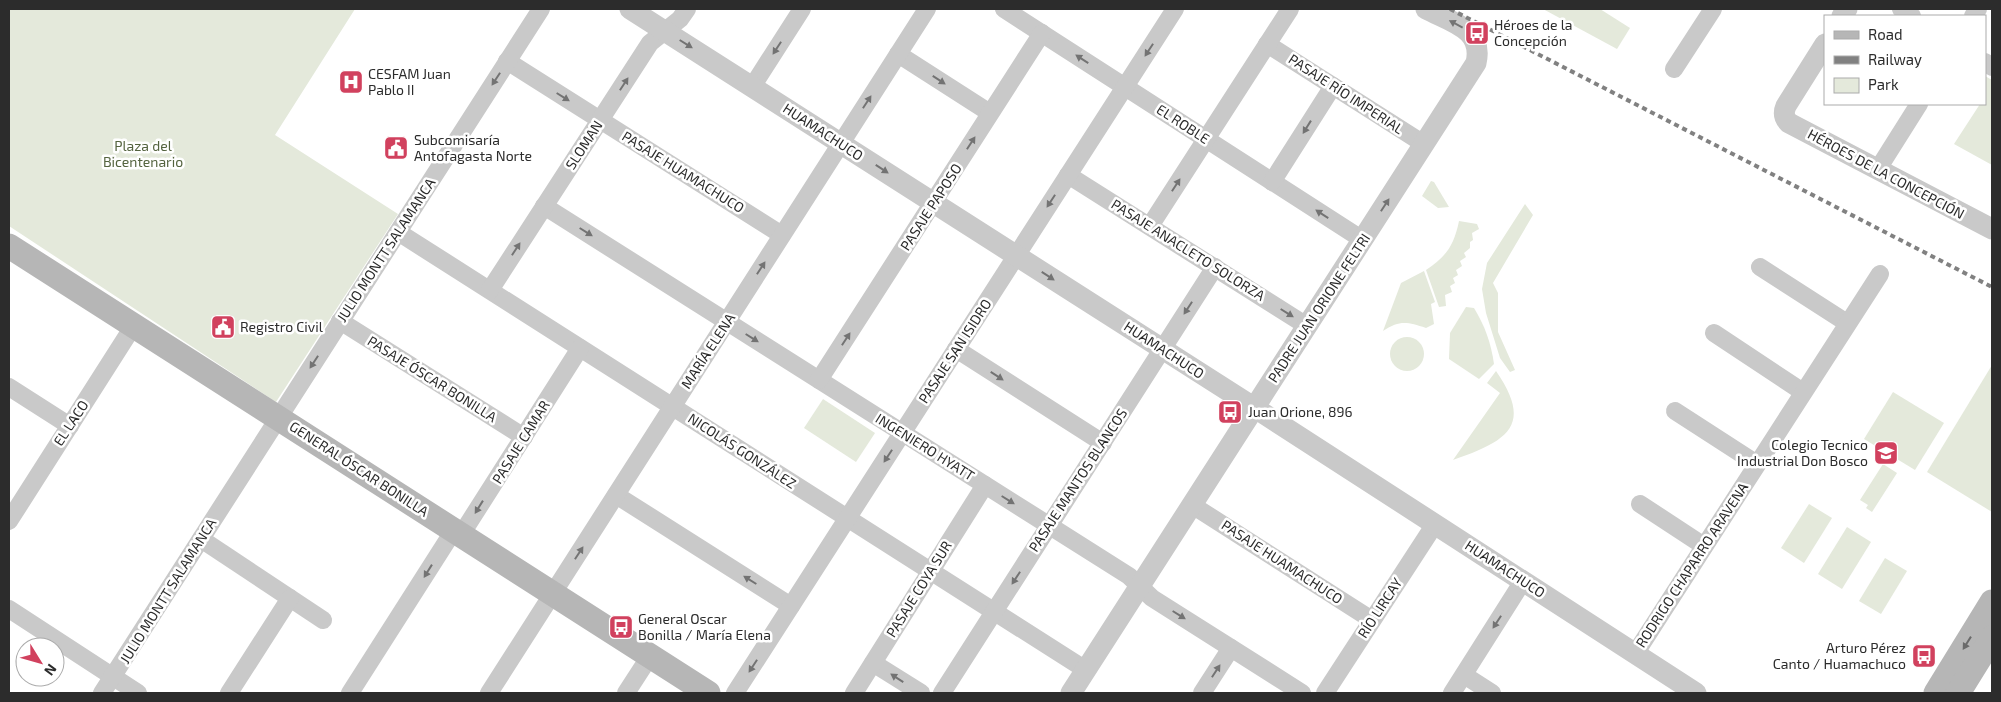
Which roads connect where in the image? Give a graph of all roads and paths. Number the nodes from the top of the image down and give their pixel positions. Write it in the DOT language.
graph roads {
  1 [pos="541,9"];
  2 [pos="630,9"];
  3 [pos="687,9"];
  4 [pos="802,9"];
  5 [pos="927,9"];
  6 [pos="1004,9"];
  7 [pos="1175,9"];
  8 [pos="1290,9"];
  9 [pos="1426,9"];
  10 [pos="1713,9"];
  11 [pos="665,31"];
  12 [pos="1042,33"];
  13 [pos="1267,44"];
  14 [pos="1824,46"];
  15 [pos="898,54"];
  16 [pos="507,61"];
  17 [pos="1674,69"];
  18 [pos="1125,86"];
  19 [pos="1333,86"];
  20 [pos="752,87"];
  21 [pos="1918,105"];
  22 [pos="990,113"];
  23 [pos="600,120"];
  24 [pos="1206,139"];
  25 [pos="841,143"];
  26 [pos="1424,144"];
  27 [pos="1878,169"];
  28 [pos="1068,175"];
  29 [pos="1272,182"];
  30 [pos="933,202"];
  31 [pos="544,206"];
  32 [pos="1150,226"];
  33 [pos="1992,229"];
  34 [pos="398,232"];
  35 [pos="782,235"];
  36 [pos="1362,240"];
  37 [pos="9,246"];
  38 [pos="1016,255"];
  39 [pos="1215,267"];
  40 [pos="1760,268"];
  41 [pos="1880,274"];
  42 [pos="490,290"];
  43 [pos="340,321"];
  44 [pos="727,322"];
  45 [pos="1848,323"];
  46 [pos="134,326"];
  47 [pos="1307,326"];
  48 [pos="1714,333"];
  49 [pos="580,348"];
  50 [pos="1163,348"];
  51 [pos="956,349"];
  52 [pos="819,380"];
  53 [pos="9,387"];
  54 [pos="1803,392"];
  55 [pos="672,406"];
  56 [pos="1255,408"];
  57 [pos="1675,411"];
  58 [pos="278,418"];
  59 [pos="70,426"];
  60 [pos="902,433"];
  61 [pos="524,437"];
  62 [pos="1102,443"];
  63 [pos="1757,464"];
  64 [pos="985,485"];
  65 [pos="616,495"];
  66 [pos="1192,504"];
  67 [pos="1640,504"];
  68 [pos="10,517"];
  69 [pos="848,518"];
  70 [pos="1435,524"];
  71 [pos="1049,526"];
  72 [pos="458,533"];
  73 [pos="201,539"];
  74 [pos="1704,546"];
  75 [pos="931,571"];
  76 [pos="1523,581"];
  77 [pos="1140,587"];
  78 [pos="552,594"];
  79 [pos="290,598"];
  80 [pos="1992,602"];
  81 [pos="791,606"];
  82 [pos="9,609"];
  83 [pos="994,612"];
  84 [pos="323,620"];
  85 [pos="1372,620"];
  86 [pos="1992,638"];
  87 [pos="1231,648"];
  88 [pos="1635,654"];
  89 [pos="650,656"];
  90 [pos="873,663"];
  91 [pos="1086,670"];
  92 [pos="1464,675"];
  93 [pos="113,677"];
  94 [pos="102,693"];
  95 [pos="138,693"];
  96 [pos="229,693"];
  97 [pos="350,693"];
  98 [pos="489,693"];
  99 [pos="626,693"];
  100 [pos="708,693"];
  101 [pos="735,693"];
  102 [pos="854,693"];
  103 [pos="921,693"];
  104 [pos="942,693"];
  105 [pos="1071,693"];
  106 [pos="1202,693"];
  107 [pos="1302,693"];
  108 [pos="1325,693"];
  109 [pos="1452,693"];
  110 [pos="1492,693"];
  111 [pos="1696,693"];
  112 [pos="1936,693"];
  113 [pos="1958,693"];
  1 -- 16 [label="street, JULIO MONTT SALAMANCA"];
  2 -- 11 [label="street, HUAMACHUCO"];
  3 -- 11 [label="street, SLOMAN"];
  4 -- 20 [label="street, one-way"];
  5 -- 15 [label="street, MARÍA ELENA"];
  6 -- 12 [label="street, EL ROBLE"];
  7 -- 18 [label="street, PASAJE SAN ISIDRO, one-way"];
  8 -- 13 [label="street"];
  26 -- 9 [label="street, PADRE JUAN ORIONE FELTRI, one-way"];
  10 -- 17 [label="street"];
  11 -- 20 [label="street, HUAMACHUCO, one-way"];
  23 -- 11 [label="street, SLOMAN, one-way"];
  18 -- 12 [label="street, EL ROBLE, one-way"];
  12 -- 22 [label="street, PASAJE PAPOSO"];
  13 -- 19 [label="street, PASAJE RÍO IMPERIAL"];
  13 -- 24 [label="street"];
  14 -- 27 [label="street, HÉROES DE LA CONCEPCIÓN"];
  15 -- 22 [label="street, one-way"];
  25 -- 15 [label="street, MARÍA ELENA, one-way"];
  16 -- 23 [label="street, PASAJE HUAMACHUCO, one-way"];
  16 -- 34 [label="street, JULIO MONTT SALAMANCA, one-way"];
  18 -- 24 [label="street, EL ROBLE"];
  18 -- 28 [label="street, PASAJE SAN ISIDRO"];
  19 -- 26 [label="street, PASAJE RÍO IMPERIAL"];
  19 -- 29 [label="street, one-way"];
  20 -- 25 [label="street, HUAMACHUCO"];
  21 -- 27 [label="street"];
  30 -- 22 [label="street, PASAJE PAPOSO, one-way"];
  23 -- 31 [label="street, SLOMAN"];
  23 -- 35 [label="street, PASAJE HUAMACHUCO"];
  24 -- 29 [label="street, EL ROBLE"];
  32 -- 24 [label="street, one-way"];
  25 -- 30 [label="street, HUAMACHUCO, one-way"];
  25 -- 35 [label="street, MARÍA ELENA"];
  36 -- 26 [label="street, PADRE JUAN ORIONE FELTRI, one-way"];
  27 -- 33 [label="street, HÉROES DE LA CONCEPCIÓN"];
  28 -- 32 [label="street, PASAJE ANACLETO SOLORZA"];
  28 -- 38 [label="street, PASAJE SAN ISIDRO, one-way"];
  36 -- 29 [label="street, EL ROBLE, one-way"];
  30 -- 38 [label="street, HUAMACHUCO"];
  52 -- 30 [label="street, PASAJE PAPOSO, one-way"];
  42 -- 31 [label="street, SLOMAN, one-way"];
  31 -- 44 [label="street, INGENIERO HYATT, one-way"];
  32 -- 39 [label="street, PASAJE ANACLETO SOLORZA"];
  34 -- 42 [label="street, NICOLÁS GONZÁLEZ"];
  34 -- 43 [label="street, JULIO MONTT SALAMANCA"];
  44 -- 35 [label="street, MARÍA ELENA, one-way"];
  36 -- 47 [label="street, PADRE JUAN ORIONE FELTRI"];
  37 -- 46 [label="main road, GENERAL ÓSCAR BONILLA"];
  38 -- 50 [label="street, HUAMACHUCO, one-way"];
  38 -- 51 [label="street, PASAJE SAN ISIDRO"];
  39 -- 47 [label="street, PASAJE ANACLETO SOLORZA, one-way"];
  39 -- 50 [label="street, PASAJE MANTOS BLANCOS, one-way"];
  40 -- 45 [label="street"];
  41 -- 45 [label="street, RODRIGO CHAPARRO ARAVENA"];
  42 -- 49 [label="street, NICOLÁS GONZÁLEZ"];
  43 -- 58 [label="street, JULIO MONTT SALAMANCA, one-way"];
  43 -- 61 [label="street, PASAJE ÓSCAR BONILLA"];
  44 -- 52 [label="street, INGENIERO HYATT, one-way"];
  44 -- 55 [label="street, MARÍA ELENA"];
  45 -- 54 [label="street, RODRIGO CHAPARRO ARAVENA"];
  46 -- 58 [label="main road, GENERAL ÓSCAR BONILLA"];
  46 -- 59 [label="street, EL LACO"];
  47 -- 56 [label="street, PADRE JUAN ORIONE FELTRI"];
  48 -- 54 [label="street"];
  49 -- 55 [label="street, NICOLÁS GONZÁLEZ"];
  49 -- 61 [label="street, PASAJE CAMAR"];
  50 -- 56 [label="street, HUAMACHUCO"];
  50 -- 62 [label="street, PASAJE MANTOS BLANCOS"];
  51 -- 60 [label="street, PASAJE SAN ISIDRO"];
  51 -- 62 [label="street, one-way"];
  52 -- 60 [label="street, INGENIERO HYATT"];
  53 -- 59 [label="street"];
  54 -- 63 [label="street, RODRIGO CHAPARRO ARAVENA"];
  55 -- 65 [label="street, MARÍA ELENA"];
  55 -- 69 [label="street, NICOLÁS GONZÁLEZ"];
  56 -- 66 [label="street, PADRE JUAN ORIONE FELTRI"];
  56 -- 70 [label="street, HUAMACHUCO"];
  57 -- 63 [label="street"];
  58 -- 72 [label="main road, GENERAL ÓSCAR BONILLA"];
  58 -- 73 [label="street, JULIO MONTT SALAMANCA"];
  59 -- 68 [label="street, EL LACO"];
  60 -- 64 [label="street, INGENIERO HYATT"];
  60 -- 69 [label="street, PASAJE SAN ISIDRO, one-way"];
  61 -- 72 [label="street, PASAJE CAMAR, one-way"];
  62 -- 71 [label="street, PASAJE MANTOS BLANCOS"];
  63 -- 74 [label="street, RODRIGO CHAPARRO ARAVENA"];
  64 -- 71 [label="street, INGENIERO HYATT, one-way"];
  64 -- 75 [label="street, PASAJE COYA SUR"];
  78 -- 65 [label="street, MARÍA ELENA, one-way"];
  81 -- 65 [label="street, one-way"];
  66 -- 77 [label="street, PADRE JUAN ORIONE FELTRI"];
  66 -- 85 [label="street, PASAJE HUAMACHUCO"];
  67 -- 74 [label="street"];
  69 -- 75 [label="street, NICOLÁS GONZÁLEZ"];
  69 -- 81 [label="street, PASAJE SAN ISIDRO"];
  70 -- 76 [label="street, HUAMACHUCO"];
  70 -- 85 [label="street, RÍO LIRCAY"];
  71 -- 77 [label="street, INGENIERO HYATT"];
  71 -- 83 [label="street, PASAJE MANTOS BLANCOS, one-way"];
  72 -- 78 [label="main road, GENERAL ÓSCAR BONILLA"];
  72 -- 97 [label="street, PASAJE CAMAR, one-way"];
  73 -- 79 [label="street"];
  73 -- 93 [label="street, JULIO MONTT SALAMANCA"];
  74 -- 88 [label="street, RODRIGO CHAPARRO ARAVENA"];
  75 -- 83 [label="street, NICOLÁS GONZÁLEZ"];
  75 -- 90 [label="street, PASAJE COYA SUR"];
  76 -- 88 [label="street, HUAMACHUCO"];
  76 -- 92 [label="street, one-way"];
  77 -- 87 [label="street, INGENIERO HYATT, one-way"];
  77 -- 91 [label="street, PADRE JUAN ORIONE FELTRI"];
  78 -- 89 [label="main road, GENERAL ÓSCAR BONILLA"];
  78 -- 98 [label="street, MARÍA ELENA"];
  79 -- 84 [label="street"];
  79 -- 96 [label="street"];
  80 -- 112 [label="main road, one-way"];
  81 -- 101 [label="street, PASAJE SAN ISIDRO, one-way"];
  82 -- 93 [label="street"];
  83 -- 91 [label="street, NICOLÁS GONZÁLEZ"];
  83 -- 104 [label="street, PASAJE MANTOS BLANCOS"];
  85 -- 108 [label="street, RÍO LIRCAY"];
  86 -- 113 [label="main road"];
  106 -- 87 [label="street, one-way"];
  87 -- 107 [label="street, INGENIERO HYATT"];
  88 -- 111 [label="street, HUAMACHUCO"];
  89 -- 99 [label="street"];
  89 -- 100 [label="main road, GENERAL ÓSCAR BONILLA"];
  90 -- 102 [label="street, PASAJE COYA SUR"];
  103 -- 90 [label="street, one-way"];
  91 -- 105 [label="street, PADRE JUAN ORIONE FELTRI"];
  92 -- 109 [label="street"];
  92 -- 110 [label="street"];
  93 -- 94 [label="street, JULIO MONTT SALAMANCA"];
  93 -- 95 [label="street"];
}
